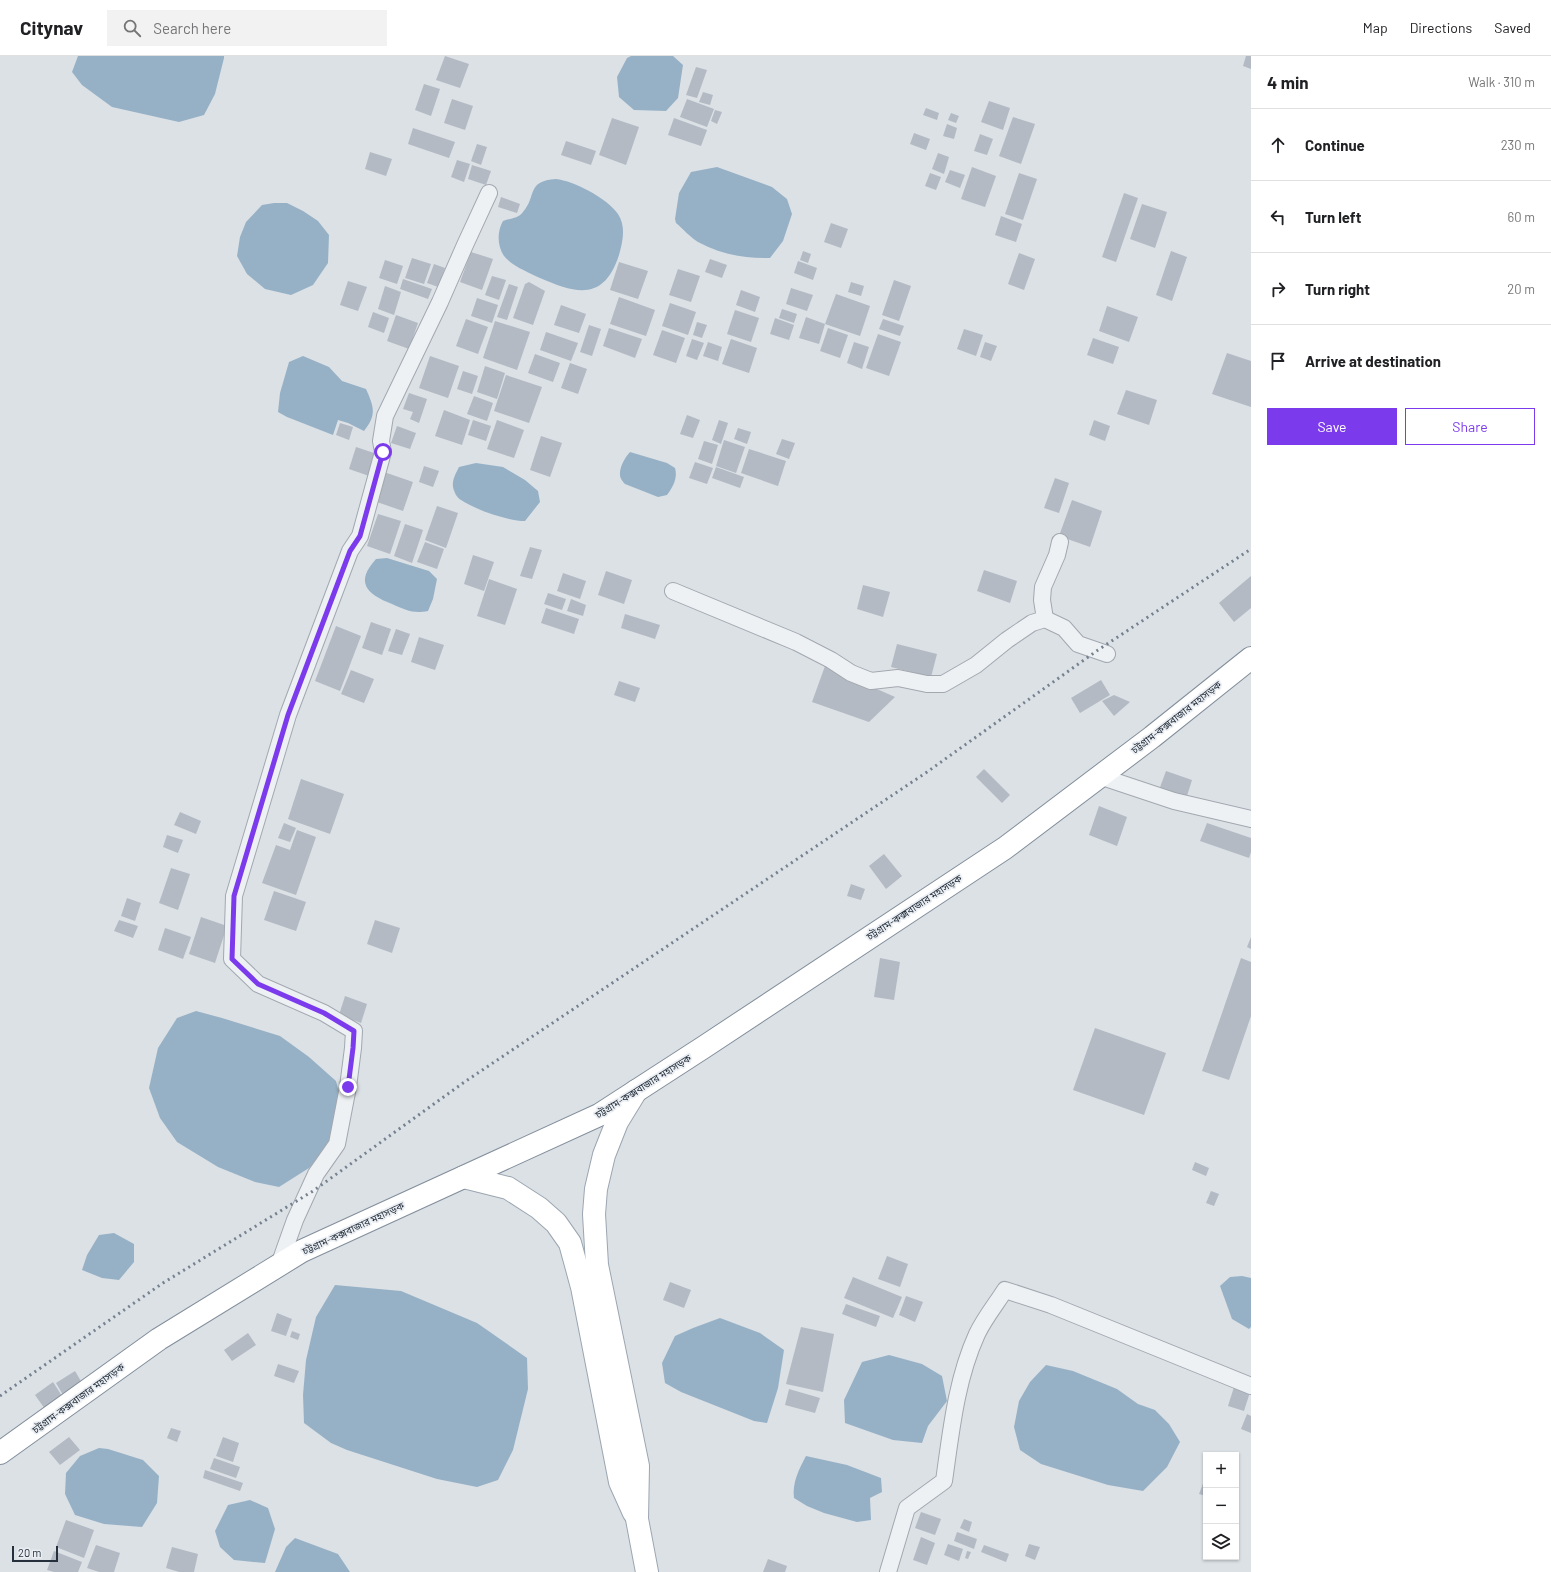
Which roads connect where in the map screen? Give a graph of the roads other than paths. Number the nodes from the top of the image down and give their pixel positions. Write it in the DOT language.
graph roads {
  1 [pos="489,193"];
  2 [pos="1060,542"];
  3 [pos="673,591"];
  4 [pos="1045,619"];
  5 [pos="1107,654"];
  6 [pos="1251,658"];
  7 [pos="1099,776"];
  8 [pos="1251,819"];
  9 [pos="636,1091"];
  10 [pos="464,1177"];
  11 [pos="279,1265"];
  12 [pos="1251,1386"];
  13 [pos="0,1453"];
  14 [pos="637,1519"];
  15 [pos="647,1572"];
  16 [pos="888,1572"];
  1 -- 11 [label="street"];
  2 -- 4 [label="street"];
  3 -- 4 [label="street"];
  4 -- 5 [label="street"];
  6 -- 7 [label="main road, চট্টগ্রাম-কক্সবাজার মহাসড়ক"];
  7 -- 8 [label="street"];
  7 -- 9 [label="main road, চট্টগ্রাম-কক্সবাজার মহাসড়ক"];
  9 -- 10 [label="main road, চট্টগ্রাম-কক্সবাজার মহাসড়ক"];
  9 -- 14 [label="main road"];
  10 -- 11 [label="main road, চট্টগ্রাম-কক্সবাজার মহাসড়ক"];
  10 -- 14 [label="main road"];
  11 -- 13 [label="main road, চট্টগ্রাম-কক্সবাজার মহাসড়ক"];
  12 -- 16 [label="street"];
  14 -- 15 [label="main road"];
}
